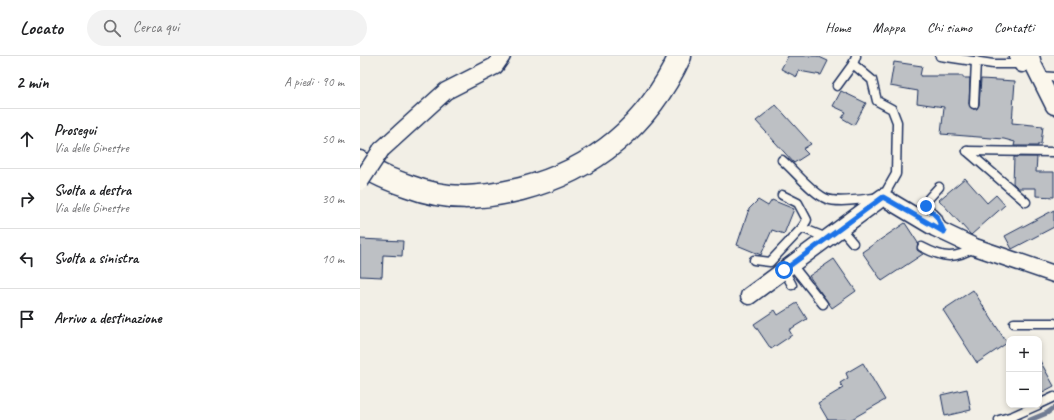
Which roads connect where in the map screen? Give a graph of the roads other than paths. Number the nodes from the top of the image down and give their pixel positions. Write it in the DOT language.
graph roads {
  1 [pos="502,56"];
  2 [pos="680,56"];
  3 [pos="940,56"];
  4 [pos="854,60"];
  5 [pos="976,62"];
  6 [pos="1033,66"];
  7 [pos="837,86"];
  8 [pos="974,104"];
  9 [pos="1054,106"];
  10 [pos="1054,152"];
  11 [pos="782,160"];
  12 [pos="360,162"];
  13 [pos="360,182"];
  14 [pos="939,187"];
  15 [pos="782,195"];
  16 [pos="883,197"];
  17 [pos="1026,202"];
  18 [pos="802,228"];
  19 [pos="841,229"];
  20 [pos="944,232"];
  21 [pos="828,238"];
  22 [pos="853,243"];
  23 [pos="922,247"];
  24 [pos="975,247"];
  25 [pos="754,260"];
  26 [pos="788,268"];
  27 [pos="1054,274"];
  28 [pos="792,285"];
  29 [pos="749,296"];
  30 [pos="823,304"];
  31 [pos="1014,323"];
  32 [pos="1054,323"];
  33 [pos="1054,397"];
  34 [pos="1042,403"];
  35 [pos="1031,408"];
  36 [pos="999,420"];
  1 -- 13 [label="street, bridge"];
  2 -- 12 [label="highway"];
  3 -- 5 [label="lane"];
  4 -- 7 [label="lane"];
  4 -- 16 [label="lane"];
  5 -- 6 [label="lane"];
  5 -- 8 [label="lane"];
  6 -- 9 [label="street"];
  10 -- 17 [label="lane"];
  11 -- 16 [label="lane"];
  14 -- 20 [label="lane"];
  15 -- 18 [label="lane"];
  16 -- 19 [label="street"];
  16 -- 20 [label="street"];
  18 -- 21 [label="lane"];
  18 -- 25 [label="lane"];
  19 -- 21 [label="street"];
  19 -- 22 [label="lane"];
  20 -- 24 [label="street"];
  21 -- 26 [label="street"];
  23 -- 24 [label="lane"];
  24 -- 27 [label="street"];
  26 -- 28 [label="lane"];
  26 -- 29 [label="street"];
  26 -- 30 [label="lane"];
  31 -- 32 [label="lane"];
  33 -- 34 [label="lane"];
  35 -- 36 [label="lane"];
}
